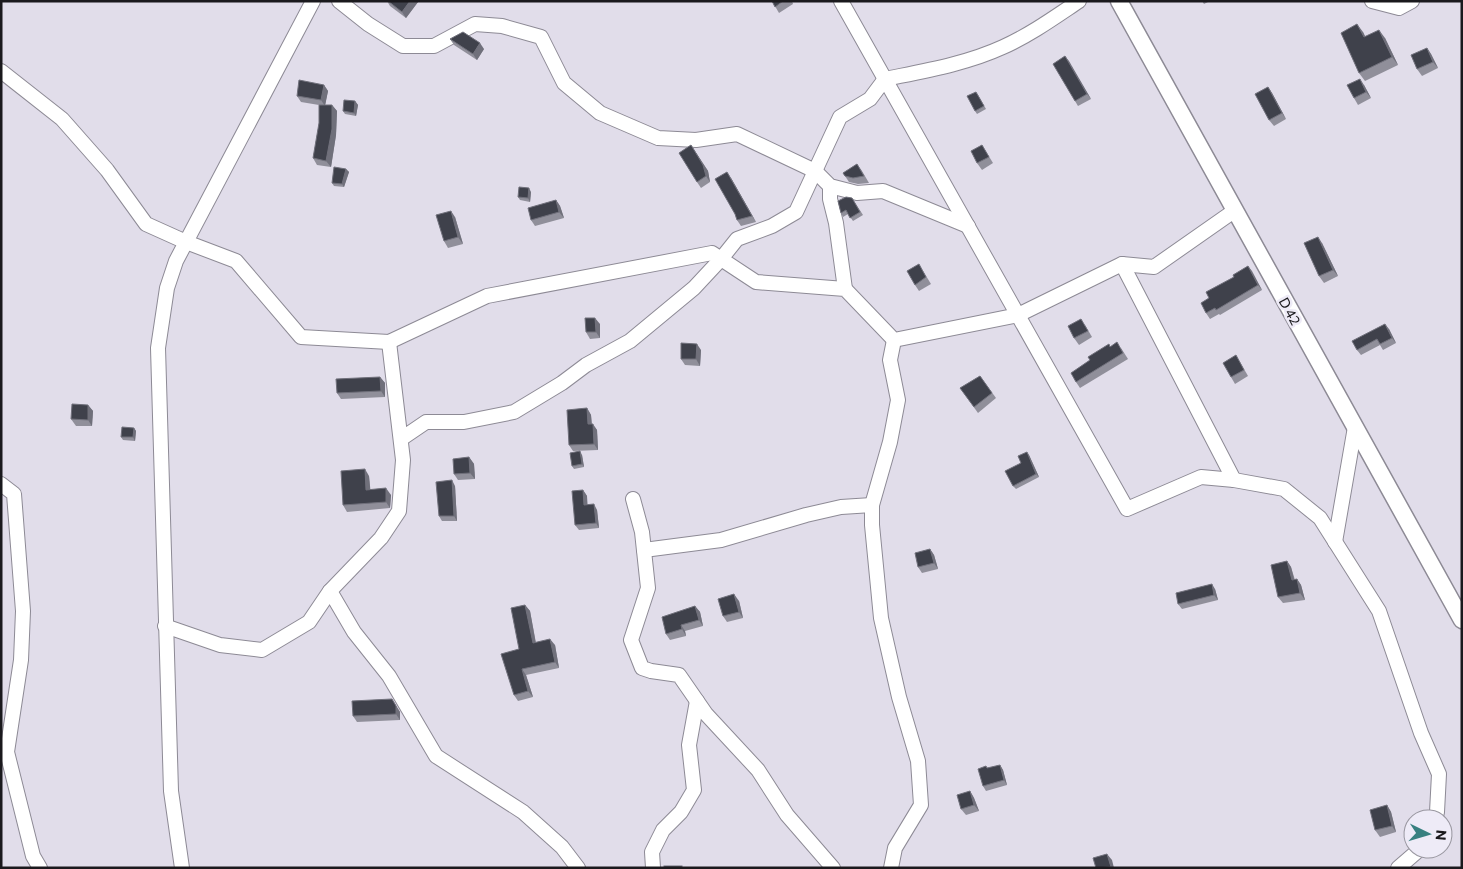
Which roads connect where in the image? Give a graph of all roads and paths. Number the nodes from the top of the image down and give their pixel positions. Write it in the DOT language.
graph roads {
  1 [pos="313,1"];
  2 [pos="339,1"];
  3 [pos="841,1"];
  4 [pos="1079,1"];
  5 [pos="1119,1"];
  6 [pos="1372,1"];
  7 [pos="1412,1"];
  8 [pos="1,71"];
  9 [pos="884,79"];
  10 [pos="815,171"];
  11 [pos="830,186"];
  12 [pos="1234,211"];
  13 [pos="968,226"];
  14 [pos="186,242"];
  15 [pos="722,259"];
  16 [pos="1122,264"];
  17 [pos="844,289"];
  18 [pos="1018,315"];
  19 [pos="894,340"];
  20 [pos="389,342"];
  21 [pos="1355,427"];
  22 [pos="400,439"];
  23 [pos="1234,480"];
  24 [pos="1,484"];
  25 [pos="633,499"];
  26 [pos="872,505"];
  27 [pos="1335,542"];
  28 [pos="644,550"];
  29 [pos="330,591"];
  30 [pos="1462,620"];
  31 [pos="165,626"];
  32 [pos="697,701"];
  33 [pos="1437,809"];
  34 [pos="1408,859"];
  35 [pos="40,868"];
  36 [pos="182,868"];
  37 [pos="578,868"];
  38 [pos="653,868"];
  39 [pos="833,868"];
  40 [pos="891,868"];
  41 [pos="1398,868"];
  1 -- 14 [label="street"];
  2 -- 10 [label="street"];
  3 -- 9 [label="street"];
  4 -- 9 [label="street"];
  5 -- 12 [label="street, D 42 / D 42"];
  6 -- 7 [label="street"];
  8 -- 14 [label="street"];
  9 -- 10 [label="street"];
  9 -- 13 [label="street"];
  10 -- 11 [label="street"];
  10 -- 15 [label="street"];
  11 -- 13 [label="street"];
  11 -- 17 [label="street"];
  12 -- 16 [label="street"];
  12 -- 21 [label="street, D 42 / D 42"];
  13 -- 18 [label="street"];
  14 -- 20 [label="street"];
  14 -- 31 [label="street"];
  15 -- 17 [label="street"];
  15 -- 20 [label="street"];
  15 -- 22 [label="street"];
  16 -- 18 [label="street"];
  16 -- 23 [label="street"];
  17 -- 19 [label="street"];
  18 -- 19 [label="street"];
  18 -- 23 [label="street"];
  19 -- 26 [label="street"];
  20 -- 22 [label="street"];
  21 -- 27 [label="street"];
  21 -- 30 [label="street, D 42 / D 42"];
  22 -- 29 [label="street"];
  23 -- 27 [label="street"];
  24 -- 35 [label="street"];
  25 -- 28 [label="street"];
  26 -- 28 [label="street"];
  26 -- 40 [label="street"];
  27 -- 33 [label="street"];
  28 -- 32 [label="street"];
  29 -- 31 [label="street"];
  29 -- 37 [label="street"];
  31 -- 36 [label="street"];
  32 -- 38 [label="street"];
  32 -- 39 [label="street"];
  34 -- 41 [label="street"];
}
